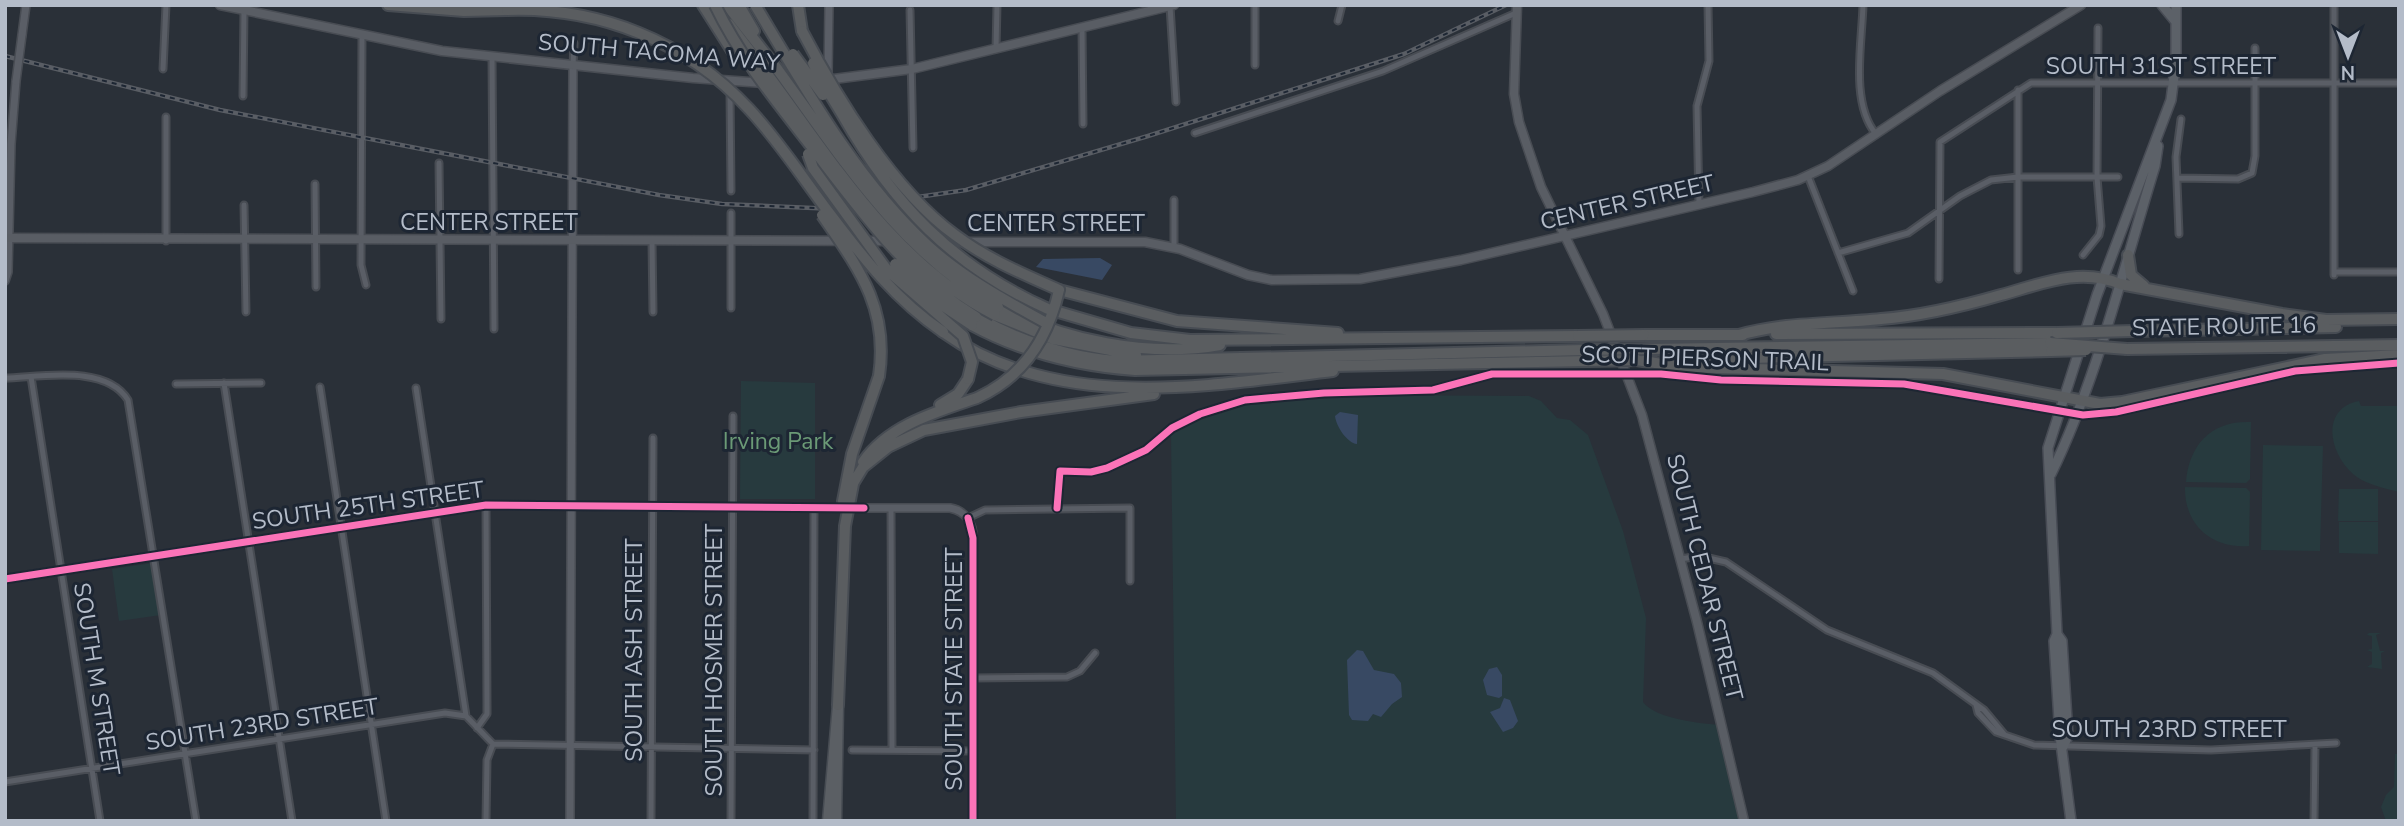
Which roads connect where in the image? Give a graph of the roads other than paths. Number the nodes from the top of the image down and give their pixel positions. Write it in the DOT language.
graph roads {
  1 [pos="26,5"];
  2 [pos="166,5"];
  3 [pos="220,5"];
  4 [pos="388,5"];
  5 [pos="703,5"];
  6 [pos="715,5"];
  7 [pos="727,5"];
  8 [pos="739,5"];
  9 [pos="756,5"];
  10 [pos="797,5"];
  11 [pos="829,5"];
  12 [pos="997,5"];
  13 [pos="1255,5"];
  14 [pos="1342,5"];
  15 [pos="1708,5"];
  16 [pos="1863,5"];
  17 [pos="2081,5"];
  18 [pos="2162,5"];
  19 [pos="2176,5"];
  20 [pos="2334,5"];
  21 [pos="1172,6"];
  22 [pos="1516,9"];
  23 [pos="244,10"];
  24 [pos="910,10"];
  25 [pos="1338,21"];
  26 [pos="2176,22"];
  27 [pos="1082,28"];
  28 [pos="2098,28"];
  29 [pos="802,31"];
  30 [pos="362,35"];
  31 [pos="574,43"];
  32 [pos="2255,48"];
  33 [pos="996,49"];
  34 [pos="492,56"];
  35 [pos="1255,65"];
  36 [pos="573,66"];
  37 [pos="775,66"];
  38 [pos="163,69"];
  39 [pos="912,69"];
  40 [pos="828,80"];
  41 [pos="730,81"];
  42 [pos="2097,82"];
  43 [pos="2174,83"];
  44 [pos="2333,83"];
  45 [pos="2399,83"];
  46 [pos="2255,84"];
  47 [pos="2018,90"];
  48 [pos="243,96"];
  49 [pos="1176,102"];
  50 [pos="166,117"];
  51 [pos="2181,119"];
  52 [pos="1083,124"];
  53 [pos="1195,133"];
  54 [pos="1876,134"];
  55 [pos="2158,140"];
  56 [pos="858,143"];
  57 [pos="8,144"];
  58 [pos="913,148"];
  59 [pos="808,154"];
  60 [pos="439,163"];
  61 [pos="794,167"];
  62 [pos="1808,176"];
  63 [pos="2018,177"];
  64 [pos="2097,177"];
  65 [pos="2118,177"];
  66 [pos="2179,178"];
  67 [pos="315,184"];
  68 [pos="731,191"];
  69 [pos="1174,200"];
  70 [pos="244,205"];
  71 [pos="1699,205"];
  72 [pos="1941,210"];
  73 [pos="731,212"];
  74 [pos="2179,234"];
  75 [pos="1564,236"];
  76 [pos="7,238"];
  77 [pos="166,241"];
  78 [pos="244,241"];
  79 [pos="316,241"];
  80 [pos="361,241"];
  81 [pos="440,241"];
  82 [pos="493,241"];
  83 [pos="572,241"];
  84 [pos="652,242"];
  85 [pos="731,242"];
  86 [pos="1174,248"];
  87 [pos="1838,253"];
  88 [pos="2083,255"];
  89 [pos="2128,255"];
  90 [pos="2018,270"];
  91 [pos="2399,272"];
  92 [pos="2104,277"];
  93 [pos="1939,279"];
  94 [pos="5,281"];
  95 [pos="2120,284"];
  96 [pos="366,285"];
  97 [pos="316,287"];
  98 [pos="1059,290"];
  99 [pos="2150,290"];
  100 [pos="1853,291"];
  101 [pos="731,307"];
  102 [pos="997,311"];
  103 [pos="246,312"];
  104 [pos="653,313"];
  105 [pos="441,319"];
  106 [pos="2399,319"];
  107 [pos="974,321"];
  108 [pos="1048,324"];
  109 [pos="2399,325"];
  110 [pos="494,328"];
  111 [pos="1739,335"];
  112 [pos="1362,338"];
  113 [pos="1251,340"];
  114 [pos="2399,345"];
  115 [pos="1586,355"];
  116 [pos="2399,355"];
  117 [pos="1247,356"];
  118 [pos="1655,358"];
  119 [pos="1370,366"];
  120 [pos="31,377"];
  121 [pos="5,378"];
  122 [pos="1263,379"];
  123 [pos="224,383"];
  124 [pos="261,383"];
  125 [pos="176,384"];
  126 [pos="320,387"];
  127 [pos="416,388"];
  128 [pos="2062,398"];
  129 [pos="2080,401"];
  130 [pos="733,416"];
  131 [pos="653,438"];
  132 [pos="877,445"];
  133 [pos="2050,476"];
  134 [pos="852,485"];
  135 [pos="486,505"];
  136 [pos="571,505"];
  137 [pos="653,506"];
  138 [pos="732,508"];
  139 [pos="814,508"];
  140 [pos="891,508"];
  141 [pos="436,513"];
  142 [pos="968,518"];
  143 [pos="845,526"];
  144 [pos="341,527"];
  145 [pos="248,541"];
  146 [pos="155,556"];
  147 [pos="1680,559"];
  148 [pos="61,571"];
  149 [pos="5,579"];
  150 [pos="1130,581"];
  151 [pos="1095,653"];
  152 [pos="973,678"];
  153 [pos="838,705"];
  154 [pos="466,716"];
  155 [pos="371,725"];
  156 [pos="477,727"];
  157 [pos="279,739"];
  158 [pos="2336,743"];
  159 [pos="492,744"];
  160 [pos="2315,746"];
  161 [pos="570,747"];
  162 [pos="2063,747"];
  163 [pos="651,748"];
  164 [pos="732,749"];
  165 [pos="814,750"];
  166 [pos="852,750"];
  167 [pos="892,750"];
  168 [pos="973,751"];
  169 [pos="185,754"];
  170 [pos="92,768"];
  171 [pos="5,782"];
  172 [pos="100,821"];
  173 [pos="196,821"];
  174 [pos="292,821"];
  175 [pos="386,821"];
  176 [pos="486,821"];
  177 [pos="570,821"];
  178 [pos="651,821"];
  179 [pos="731,821"];
  180 [pos="813,821"];
  181 [pos="828,821"];
  182 [pos="836,821"];
  183 [pos="973,821"];
  184 [pos="1744,821"];
  185 [pos="2071,821"];
  186 [pos="2314,821"];
  1 -- 57 [label="street, bridge"];
  2 -- 38 [label="street"];
  3 -- 23 [label="main road, SOUTH TACOMA WAY"];
  4 -- 61 [label="highway, bridge"];
  5 -- 59 [label="highway"];
  6 -- 102 [label="highway, bridge"];
  6 -- 107 [label="highway, bridge"];
  7 -- 37 [label="highway"];
  8 -- 37 [label="highway"];
  9 -- 56 [label="highway, bridge"];
  9 -- 108 [label="highway, bridge"];
  10 -- 29 [label="highway"];
  11 -- 40 [label="street"];
  12 -- 33 [label="street"];
  13 -- 35 [label="street"];
  14 -- 25 [label="street"];
  15 -- 71 [label="street"];
  16 -- 54 [label="street"];
  17 -- 54 [label="main road, CENTER STREET"];
  18 -- 26 [label="main road"];
  19 -- 26 [label="main road"];
  20 -- 44 [label="street"];
  21 -- 27 [label="main road, SOUTH TACOMA WAY"];
  21 -- 49 [label="street"];
  22 -- 53 [label="street"];
  22 -- 75 [label="main road, SOUTH CEDAR STREET"];
  23 -- 30 [label="main road, SOUTH TACOMA WAY"];
  23 -- 48 [label="street"];
  24 -- 39 [label="street"];
  26 -- 43 [label="main road"];
  27 -- 33 [label="main road, SOUTH TACOMA WAY"];
  27 -- 52 [label="street"];
  28 -- 42 [label="street"];
  29 -- 56 [label="highway, bridge"];
  29 -- 98 [label="highway, bridge"];
  30 -- 34 [label="main road, SOUTH TACOMA WAY"];
  30 -- 80 [label="street"];
  31 -- 36 [label="street"];
  32 -- 46 [label="street"];
  33 -- 39 [label="main road, SOUTH TACOMA WAY"];
  34 -- 36 [label="main road, SOUTH TACOMA WAY"];
  34 -- 82 [label="street"];
  36 -- 41 [label="main road, SOUTH TACOMA WAY"];
  36 -- 83 [label="street"];
  37 -- 102 [label="highway, bridge"];
  39 -- 40 [label="main road, SOUTH TACOMA WAY"];
  39 -- 58 [label="street"];
  40 -- 41 [label="main road, SOUTH TACOMA WAY"];
  41 -- 68 [label="street"];
  42 -- 43 [label="street, SOUTH 31ST STREET"];
  42 -- 47 [label="street, SOUTH 31ST STREET"];
  42 -- 64 [label="street"];
  43 -- 46 [label="street, SOUTH 31ST STREET"];
  43 -- 55 [label="main road"];
  44 -- 45 [label="street, SOUTH 31ST STREET"];
  44 -- 46 [label="street, SOUTH 31ST STREET"];
  44 -- 91 [label="street"];
  46 -- 66 [label="street"];
  47 -- 63 [label="street"];
  47 -- 72 [label="street, SOUTH 31ST STREET"];
  50 -- 77 [label="street"];
  51 -- 66 [label="street"];
  54 -- 62 [label="main road, CENTER STREET"];
  55 -- 89 [label="main road"];
  55 -- 92 [label="main road"];
  56 -- 113 [label="highway, bridge"];
  57 -- 76 [label="street"];
  59 -- 107 [label="highway, bridge"];
  59 -- 132 [label="highway, bridge"];
  60 -- 81 [label="street"];
  61 -- 122 [label="highway, bridge"];
  61 -- 143 [label="highway, bridge"];
  62 -- 71 [label="main road, CENTER STREET"];
  62 -- 87 [label="street"];
  63 -- 64 [label="street"];
  63 -- 72 [label="street"];
  63 -- 90 [label="street"];
  64 -- 65 [label="street"];
  64 -- 88 [label="street"];
  66 -- 74 [label="street"];
  67 -- 79 [label="street"];
  69 -- 86 [label="street"];
  70 -- 78 [label="street"];
  71 -- 75 [label="main road, CENTER STREET"];
  72 -- 87 [label="street"];
  72 -- 93 [label="street"];
  73 -- 85 [label="street"];
  75 -- 86 [label="main road, CENTER STREET"];
  75 -- 147 [label="main road, SOUTH CEDAR STREET"];
  76 -- 77 [label="main road, CENTER STREET"];
  76 -- 94 [label="street"];
  77 -- 78 [label="main road, CENTER STREET"];
  78 -- 79 [label="main road, CENTER STREET"];
  78 -- 103 [label="street"];
  79 -- 80 [label="main road, CENTER STREET"];
  79 -- 97 [label="street"];
  80 -- 81 [label="main road, CENTER STREET"];
  80 -- 96 [label="street"];
  81 -- 82 [label="main road, CENTER STREET"];
  81 -- 105 [label="street"];
  82 -- 83 [label="main road, CENTER STREET"];
  82 -- 110 [label="street"];
  83 -- 84 [label="main road, CENTER STREET"];
  83 -- 136 [label="street"];
  84 -- 85 [label="main road, CENTER STREET"];
  84 -- 104 [label="street"];
  85 -- 86 [label="main road, CENTER STREET"];
  85 -- 101 [label="street"];
  87 -- 100 [label="street"];
  89 -- 95 [label="main road"];
  89 -- 99 [label="highway"];
  92 -- 95 [label="highway"];
  92 -- 111 [label="highway"];
  92 -- 128 [label="main road"];
  95 -- 99 [label="highway"];
  95 -- 129 [label="main road"];
  98 -- 108 [label="highway, bridge"];
  98 -- 112 [label="highway"];
  99 -- 106 [label="highway"];
  102 -- 113 [label="highway"];
  102 -- 117 [label="highway"];
  107 -- 117 [label="highway"];
  107 -- 119 [label="highway"];
  108 -- 132 [label="highway, bridge"];
  109 -- 111 [label="highway, STATE ROUTE 16, bridge"];
  111 -- 112 [label="highway, bridge"];
  112 -- 113 [label="highway"];
  114 -- 118 [label="highway, STATE ROUTE 16, bridge"];
  115 -- 117 [label="highway"];
  115 -- 118 [label="highway, bridge"];
  115 -- 118 [label="highway, bridge"];
  115 -- 119 [label="highway"];
  116 -- 129 [label="highway"];
  118 -- 128 [label="highway"];
  119 -- 122 [label="highway"];
  120 -- 121 [label="street"];
  120 -- 146 [label="street"];
  120 -- 148 [label="street, SOUTH M STREET"];
  122 -- 134 [label="highway"];
  123 -- 124 [label="street"];
  123 -- 125 [label="street"];
  123 -- 145 [label="street"];
  126 -- 144 [label="street"];
  127 -- 141 [label="street"];
  128 -- 129 [label="highway"];
  128 -- 133 [label="main road"];
  129 -- 133 [label="main road"];
  130 -- 138 [label="street, SOUTH HOSMER STREET"];
  131 -- 137 [label="street, SOUTH ASH STREET"];
  132 -- 134 [label="highway"];
  133 -- 162 [label="main road"];
  134 -- 143 [label="highway"];
  135 -- 136 [label="street, SOUTH 25TH STREET"];
  135 -- 141 [label="street, SOUTH 25TH STREET"];
  135 -- 156 [label="street"];
  136 -- 137 [label="street, SOUTH 25TH STREET"];
  136 -- 161 [label="street"];
  137 -- 138 [label="street, SOUTH 25TH STREET"];
  137 -- 163 [label="street, SOUTH ASH STREET"];
  138 -- 139 [label="street, SOUTH 25TH STREET"];
  138 -- 164 [label="street, SOUTH HOSMER STREET"];
  139 -- 140 [label="street, SOUTH 25TH STREET, bridge"];
  139 -- 165 [label="street"];
  140 -- 142 [label="street, SOUTH 25TH STREET"];
  140 -- 167 [label="street"];
  141 -- 144 [label="street, SOUTH 25TH STREET"];
  141 -- 154 [label="street"];
  142 -- 150 [label="street"];
  142 -- 152 [label="street, SOUTH STATE STREET"];
  143 -- 153 [label="highway"];
  144 -- 145 [label="street, SOUTH 25TH STREET"];
  144 -- 155 [label="street"];
  145 -- 146 [label="street, SOUTH 25TH STREET"];
  145 -- 157 [label="street"];
  146 -- 148 [label="street, SOUTH 25TH STREET"];
  146 -- 169 [label="street"];
  147 -- 162 [label="street, SOUTH 23RD STREET"];
  147 -- 184 [label="main road, SOUTH CEDAR STREET"];
  148 -- 149 [label="street, SOUTH 25TH STREET"];
  148 -- 170 [label="street, SOUTH M STREET"];
  151 -- 152 [label="street"];
  152 -- 168 [label="street, SOUTH STATE STREET"];
  153 -- 181 [label="highway"];
  153 -- 182 [label="highway"];
  154 -- 155 [label="street, SOUTH 23RD STREET"];
  154 -- 156 [label="street"];
  155 -- 157 [label="street, SOUTH 23RD STREET"];
  155 -- 175 [label="street"];
  156 -- 159 [label="street"];
  157 -- 169 [label="street, SOUTH 23RD STREET"];
  157 -- 174 [label="street"];
  158 -- 160 [label="street, SOUTH 23RD STREET"];
  159 -- 161 [label="street"];
  159 -- 176 [label="street"];
  160 -- 162 [label="street, SOUTH 23RD STREET"];
  160 -- 186 [label="street"];
  161 -- 163 [label="street"];
  161 -- 177 [label="street"];
  162 -- 185 [label="main road"];
  163 -- 164 [label="street"];
  163 -- 178 [label="street, SOUTH ASH STREET"];
  164 -- 165 [label="street"];
  164 -- 179 [label="street, SOUTH HOSMER STREET"];
  165 -- 180 [label="street"];
  166 -- 167 [label="street"];
  167 -- 168 [label="street"];
  168 -- 183 [label="street, SOUTH STATE STREET"];
  169 -- 170 [label="street, SOUTH 23RD STREET"];
  169 -- 173 [label="street"];
  170 -- 171 [label="street, SOUTH 23RD STREET"];
  170 -- 172 [label="street, SOUTH M STREET"];
}
